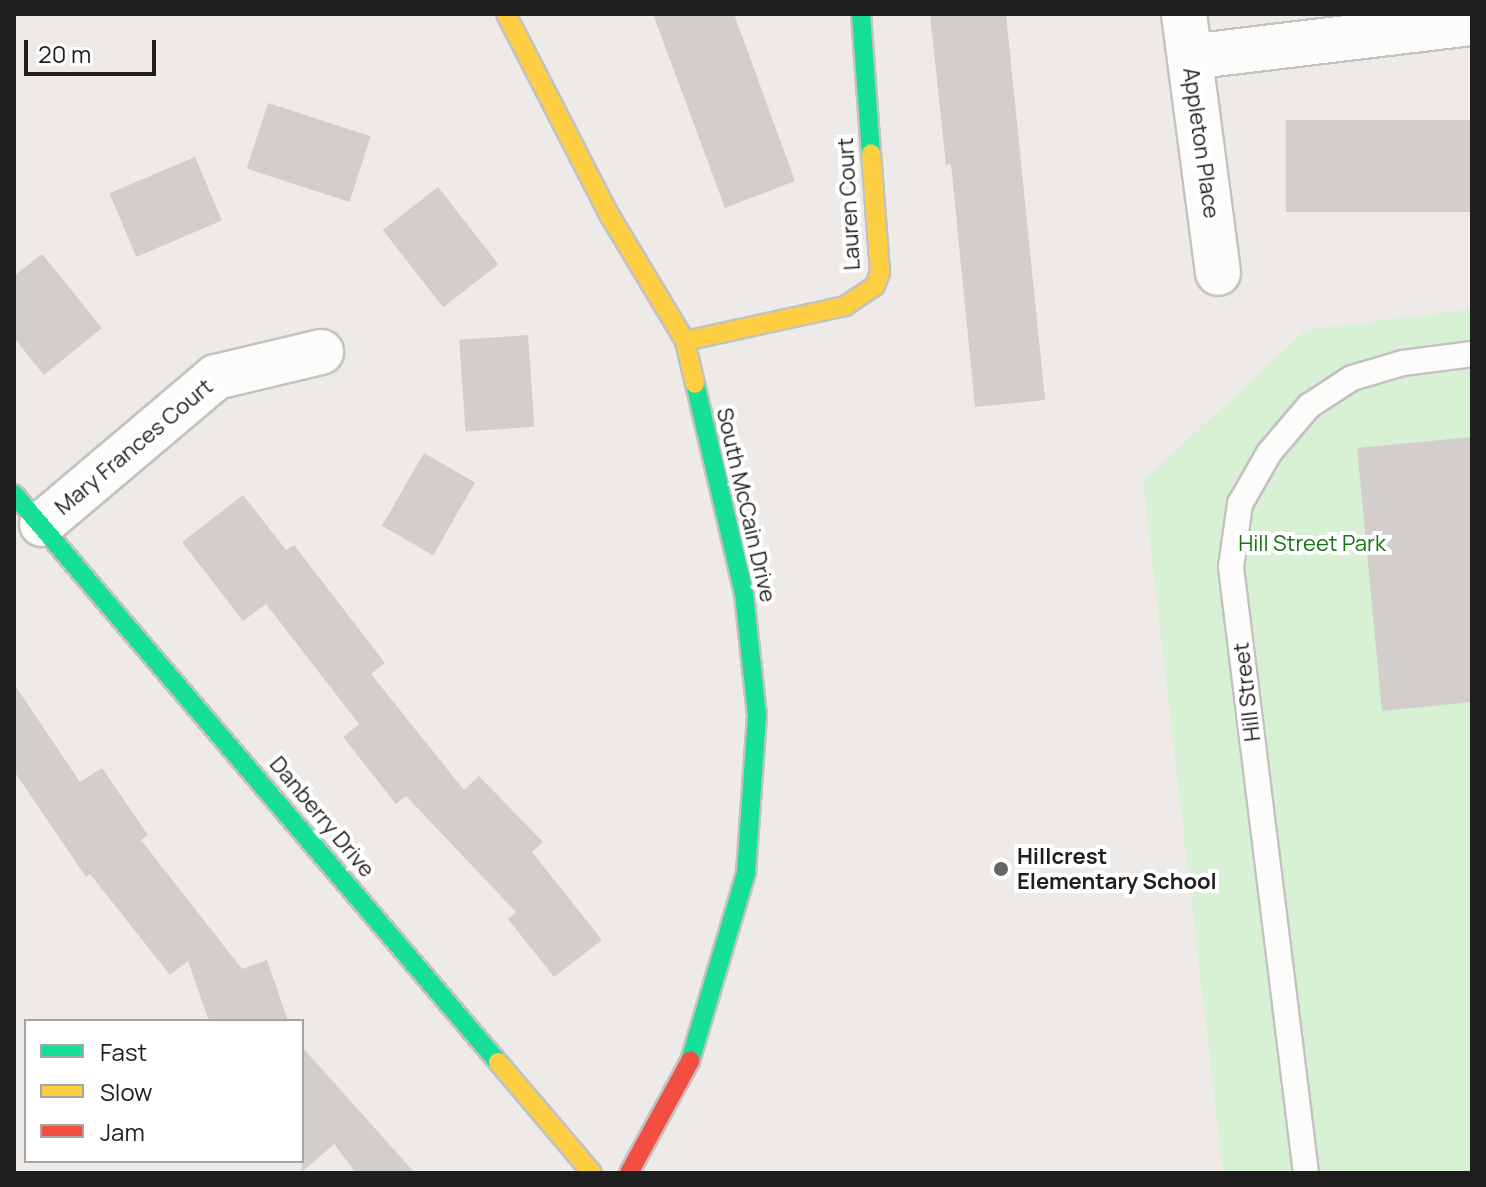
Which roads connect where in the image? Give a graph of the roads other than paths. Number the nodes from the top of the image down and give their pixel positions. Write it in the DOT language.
graph roads {
  1 [pos="506,14"];
  2 [pos="861,14"];
  3 [pos="1184,14"];
  4 [pos="1472,23"];
  5 [pos="1190,57"];
  6 [pos="1218,273"];
  7 [pos="685,341"];
  8 [pos="321,352"];
  9 [pos="1472,354"];
  10 [pos="28,509"];
  11 [pos="592,1173"];
  12 [pos="629,1173"];
  13 [pos="1306,1173"];
  1 -- 7 [label="street, South McCain Drive"];
  2 -- 7 [label="street, Lauren Court"];
  3 -- 5 [label="street, Appleton Place"];
  4 -- 5 [label="street"];
  5 -- 6 [label="street, Appleton Place"];
  7 -- 12 [label="street, South McCain Drive"];
  8 -- 10 [label="street, Mary Frances Court"];
  9 -- 13 [label="lane, Hill Street"];
  10 -- 11 [label="street, Danberry Drive"];
}
